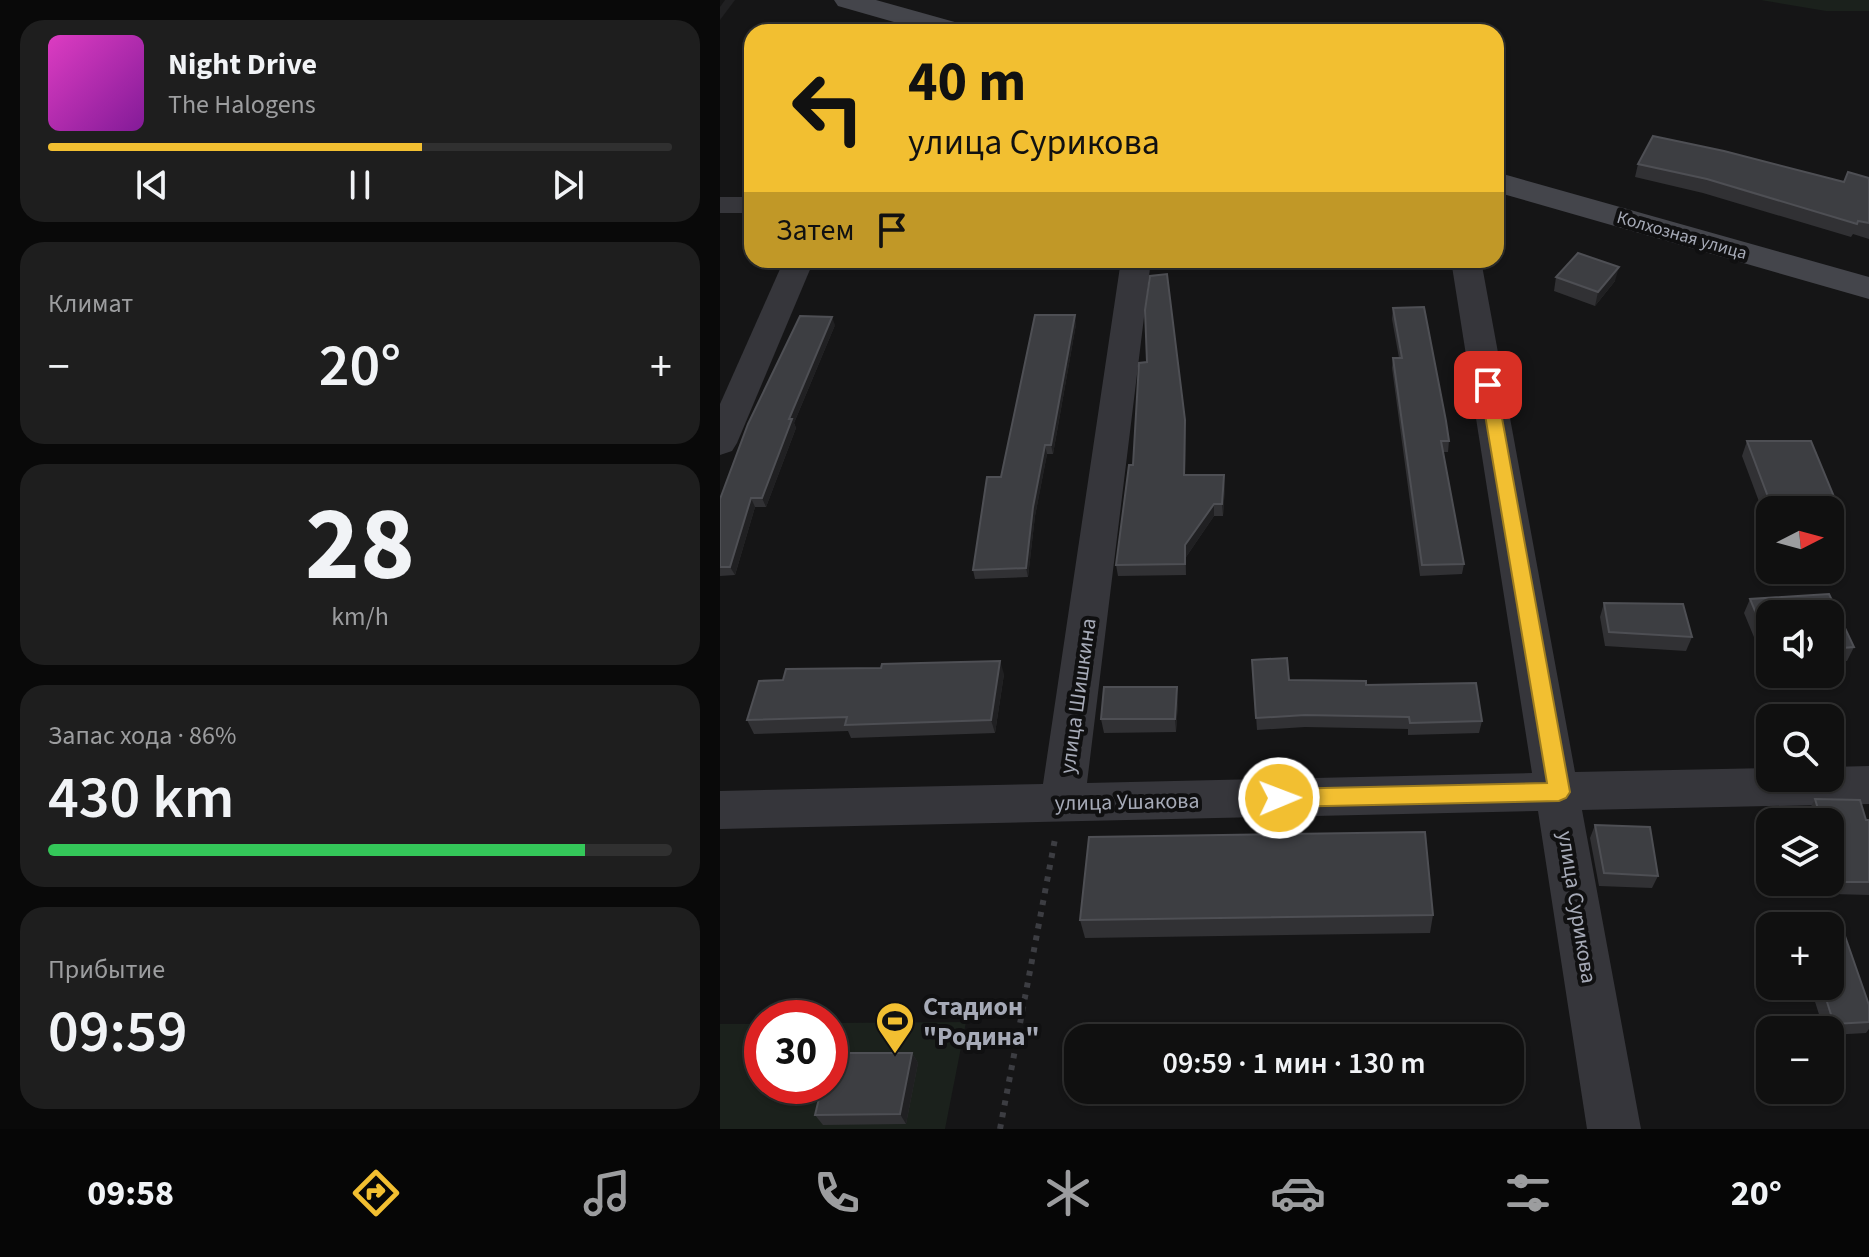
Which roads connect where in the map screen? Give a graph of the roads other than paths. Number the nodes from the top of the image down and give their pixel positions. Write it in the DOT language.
graph roads {
  1 [pos="847,0"];
  2 [pos="909,24"];
  3 [pos="1504,184"];
  4 [pos="720,205"];
  5 [pos="744,205"];
  6 [pos="796,268"];
  7 [pos="1135,268"];
  8 [pos="1467,268"];
  9 [pos="1869,288"];
  10 [pos="720,443"];
  11 [pos="1869,785"];
  12 [pos="1559,792"];
  13 [pos="1062,802"];
  14 [pos="720,810"];
  15 [pos="1614,1129"];
  1 -- 2 [label="main road"];
  3 -- 9 [label="main road, Колхозная улица"];
  4 -- 5 [label="street"];
  6 -- 10 [label="street"];
  7 -- 13 [label="street, улица Шишкина"];
  8 -- 12 [label="street, улица Сурикова"];
  11 -- 12 [label="street, улица Ушакова"];
  12 -- 13 [label="street, улица Ушакова"];
  12 -- 15 [label="street, улица Сурикова"];
  13 -- 14 [label="street, улица Ушакова"];
}
